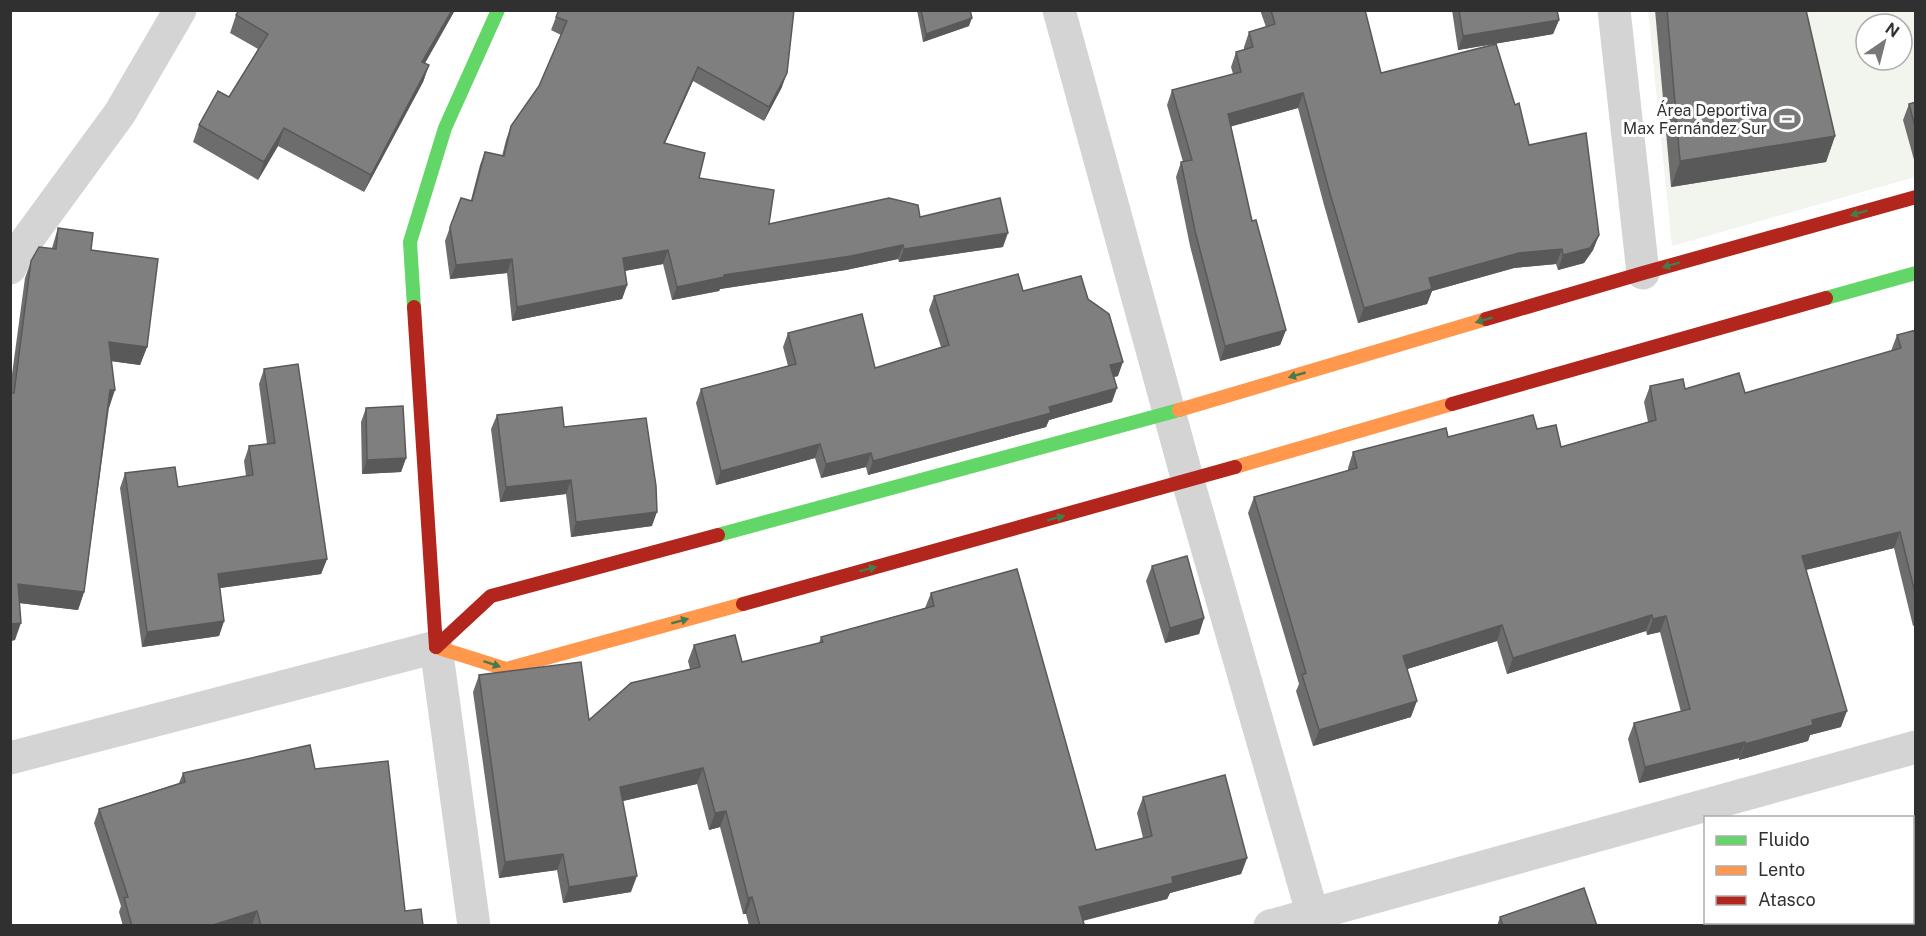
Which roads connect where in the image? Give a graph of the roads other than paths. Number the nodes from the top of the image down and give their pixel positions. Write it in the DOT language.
graph roads {
  1 [pos="180,10"];
  2 [pos="498,10"];
  3 [pos="1059,10"];
  4 [pos="1614,10"];
  5 [pos="1916,197"];
  6 [pos="10,268"];
  7 [pos="1643,273"];
  8 [pos="1916,273"];
  9 [pos="1169,413"];
  10 [pos="1188,481"];
  11 [pos="436,646"];
  12 [pos="1916,747"];
  13 [pos="10,758"];
  14 [pos="1314,919"];
  15 [pos="474,926"];
  16 [pos="1270,926"];
  1 -- 6 [label="street"];
  2 -- 11 [label="street"];
  3 -- 9 [label="street"];
  4 -- 7 [label="street"];
  5 -- 7 [label="street, one-way"];
  7 -- 9 [label="street, one-way"];
  8 -- 10 [label="street"];
  9 -- 10 [label="street"];
  9 -- 11 [label="street"];
  11 -- 10 [label="street, one-way"];
  10 -- 14 [label="street"];
  11 -- 13 [label="street"];
  11 -- 15 [label="street"];
  12 -- 14 [label="street"];
  14 -- 16 [label="street"];
}
